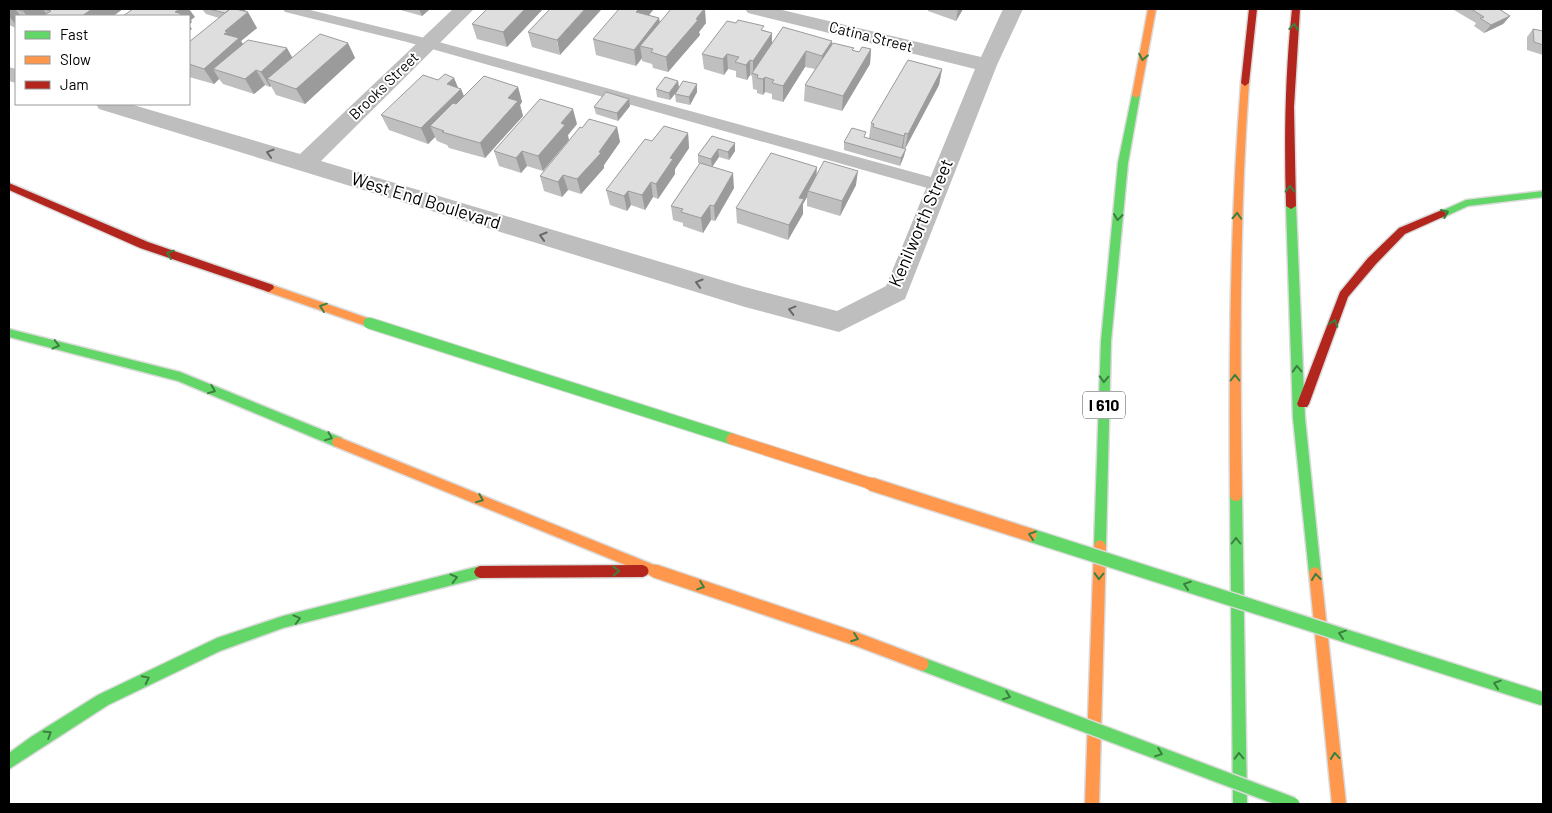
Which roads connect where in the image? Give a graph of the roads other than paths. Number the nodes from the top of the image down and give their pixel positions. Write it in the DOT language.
graph roads {
  1 [pos="290,9"];
  2 [pos="464,9"];
  3 [pos="755,9"];
  4 [pos="1014,9"];
  5 [pos="1152,9"];
  6 [pos="1253,9"];
  7 [pos="1296,9"];
  8 [pos="428,44"];
  9 [pos="987,65"];
  10 [pos="110,105"];
  11 [pos="304,164"];
  12 [pos="938,185"];
  13 [pos="9,186"];
  14 [pos="1543,194"];
  15 [pos="745,297"];
  16 [pos="9,333"];
  17 [pos="1299,418"];
  18 [pos="654,571"];
  19 [pos="1543,699"];
  20 [pos="9,762"];
  21 [pos="1092,804"];
  22 [pos="1240,804"];
  23 [pos="1294,804"];
  24 [pos="1339,804"];
  1 -- 8 [label="lane"];
  2 -- 8 [label="street, Brooks Street"];
  3 -- 9 [label="street, Catina Street"];
  4 -- 9 [label="street, Kenilworth Street"];
  5 -- 21 [label="highway, I 610, one-way"];
  22 -- 6 [label="highway, one-way"];
  17 -- 7 [label="highway, one-way"];
  8 -- 11 [label="street, Brooks Street"];
  8 -- 12 [label="lane"];
  9 -- 12 [label="street, Kenilworth Street"];
  11 -- 10 [label="street, West End Boulevard, one-way"];
  15 -- 11 [label="street, West End Boulevard, one-way"];
  12 -- 15 [label="street, Kenilworth Street, one-way"];
  19 -- 13 [label="highway, one-way, bridge"];
  17 -- 14 [label="highway, one-way"];
  16 -- 18 [label="highway, one-way"];
  24 -- 17 [label="highway, one-way"];
  20 -- 18 [label="highway, one-way"];
  18 -- 23 [label="highway, one-way, bridge"];
}
